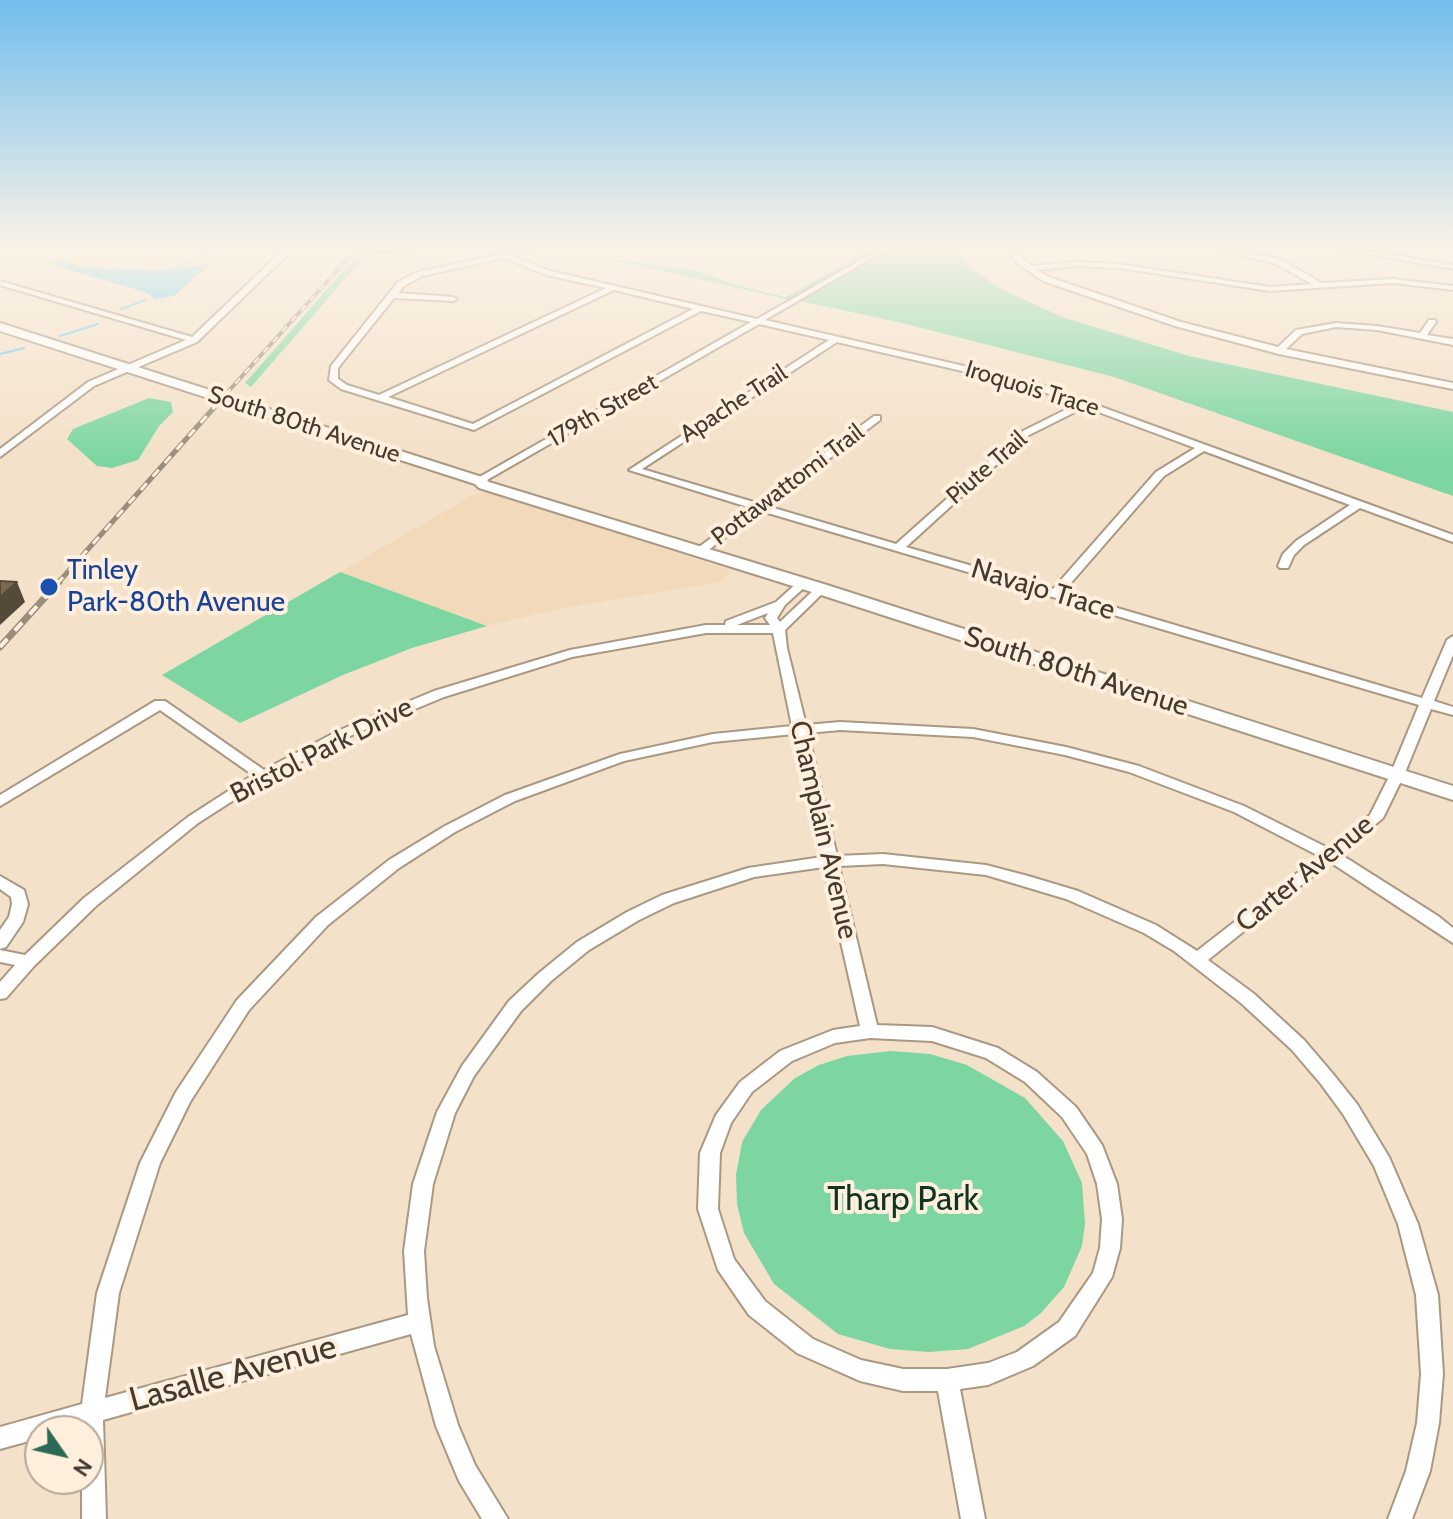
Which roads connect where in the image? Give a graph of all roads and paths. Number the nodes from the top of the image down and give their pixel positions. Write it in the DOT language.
graph roads {
  1 [pos="112,316"];
  2 [pos="219,316"];
  3 [pos="374,316"];
  4 [pos="554,316"];
  5 [pos="685,316"];
  6 [pos="735,316"];
  7 [pos="767,316"];
  8 [pos="1152,316"];
  9 [pos="758,321"];
  10 [pos="1432,322"];
  11 [pos="0,327"];
  12 [pos="1422,336"];
  13 [pos="836,339"];
  14 [pos="194,340"];
  15 [pos="1453,342"];
  16 [pos="1279,351"];
  17 [pos="128,368"];
  18 [pos="1453,386"];
  19 [pos="379,398"];
  20 [pos="1085,404"];
  21 [pos="877,418"];
  22 [pos="1204,447"];
  23 [pos="0,454"];
  24 [pos="634,470"];
  25 [pos="480,481"];
  26 [pos="1359,504"];
  27 [pos="758,505"];
  28 [pos="1453,539"];
  29 [pos="899,547"];
  30 [pos="699,552"];
  31 [pos="1284,566"];
  32 [pos="802,584"];
  33 [pos="821,589"];
  34 [pos="1055,594"];
  35 [pos="781,603"];
  36 [pos="706,629"];
  37 [pos="779,629"];
  38 [pos="1453,640"];
  39 [pos="1427,704"];
  40 [pos="1453,711"];
  41 [pos="799,727"];
  42 [pos="1397,775"];
  43 [pos="263,776"];
  44 [pos="1453,793"];
  45 [pos="0,801"];
  46 [pos="1328,854"];
  47 [pos="831,861"];
  48 [pos="0,881"];
  49 [pos="1453,937"];
  50 [pos="0,943"];
  51 [pos="0,956"];
  52 [pos="1197,960"];
  53 [pos="28,962"];
  54 [pos="0,993"];
  55 [pos="870,1031"];
  56 [pos="419,1322"];
  57 [pos="947,1380"];
  58 [pos="92,1413"];
  59 [pos="0,1438"];
  60 [pos="94,1519"];
  61 [pos="496,1519"];
  62 [pos="973,1519"];
  63 [pos="1400,1519"];
  1 -- 14 [label="street"];
  2 -- 14 [label="street"];
  3 -- 19 [label="street"];
  4 -- 19 [label="street"];
  5 -- 19 [label="street"];
  6 -- 9 [label="street, Iroquois Trace"];
  7 -- 9 [label="street, 179th Street"];
  8 -- 16 [label="street"];
  9 -- 13 [label="street, Iroquois Trace"];
  9 -- 25 [label="street, 179th Street"];
  10 -- 12 [label="street"];
  11 -- 17 [label="street, South 80th Avenue"];
  12 -- 15 [label="street"];
  12 -- 16 [label="street"];
  13 -- 20 [label="street, Iroquois Trace"];
  13 -- 24 [label="street, Apache Trail"];
  14 -- 17 [label="street"];
  16 -- 18 [label="street"];
  17 -- 23 [label="street"];
  17 -- 25 [label="street, South 80th Avenue"];
  20 -- 22 [label="street, Iroquois Trace"];
  20 -- 29 [label="street, Piute Trail"];
  21 -- 27 [label="street, Pottawattomi Trail"];
  22 -- 26 [label="street, Iroquois Trace"];
  22 -- 34 [label="street"];
  24 -- 27 [label="street, Navajo Trace"];
  25 -- 30 [label="street, South 80th Avenue"];
  26 -- 28 [label="street, Iroquois Trace"];
  26 -- 31 [label="street"];
  27 -- 29 [label="street, Navajo Trace"];
  27 -- 30 [label="street, Pottawattomi Trail"];
  29 -- 34 [label="street, Navajo Trace"];
  30 -- 32 [label="street, South 80th Avenue"];
  32 -- 33 [label="street, South 80th Avenue"];
  32 -- 35 [label="street"];
  33 -- 37 [label="street"];
  33 -- 42 [label="street, South 80th Avenue"];
  34 -- 39 [label="street, Navajo Trace"];
  35 -- 36 [label="street, Bristol Park Drive"];
  35 -- 37 [label="street, Champlain Avenue"];
  36 -- 37 [label="street, Bristol Park Drive"];
  36 -- 43 [label="street, Bristol Park Drive"];
  37 -- 41 [label="street, Champlain Avenue"];
  38 -- 39 [label="street, Carter Avenue"];
  39 -- 40 [label="street, Navajo Trace"];
  39 -- 42 [label="street, Carter Avenue"];
  41 -- 46 [label="street"];
  41 -- 47 [label="street, Champlain Avenue"];
  41 -- 58 [label="street"];
  42 -- 44 [label="street, South 80th Avenue"];
  42 -- 46 [label="street, Carter Avenue"];
  43 -- 45 [label="street"];
  43 -- 53 [label="street, Bristol Park Drive"];
  46 -- 49 [label="street"];
  46 -- 52 [label="street, Carter Avenue"];
  47 -- 52 [label="street"];
  47 -- 55 [label="street, Champlain Avenue"];
  47 -- 56 [label="street"];
  48 -- 50 [label="street"];
  51 -- 53 [label="street"];
  52 -- 63 [label="street"];
  53 -- 54 [label="street, Bristol Park Drive"];
  55 -- 57 [label="street"];
  55 -- 57 [label="street"];
  56 -- 58 [label="street, Lasalle Avenue"];
  56 -- 61 [label="street"];
  57 -- 62 [label="street"];
  58 -- 59 [label="street, Lasalle Avenue"];
  58 -- 60 [label="street"];
}
